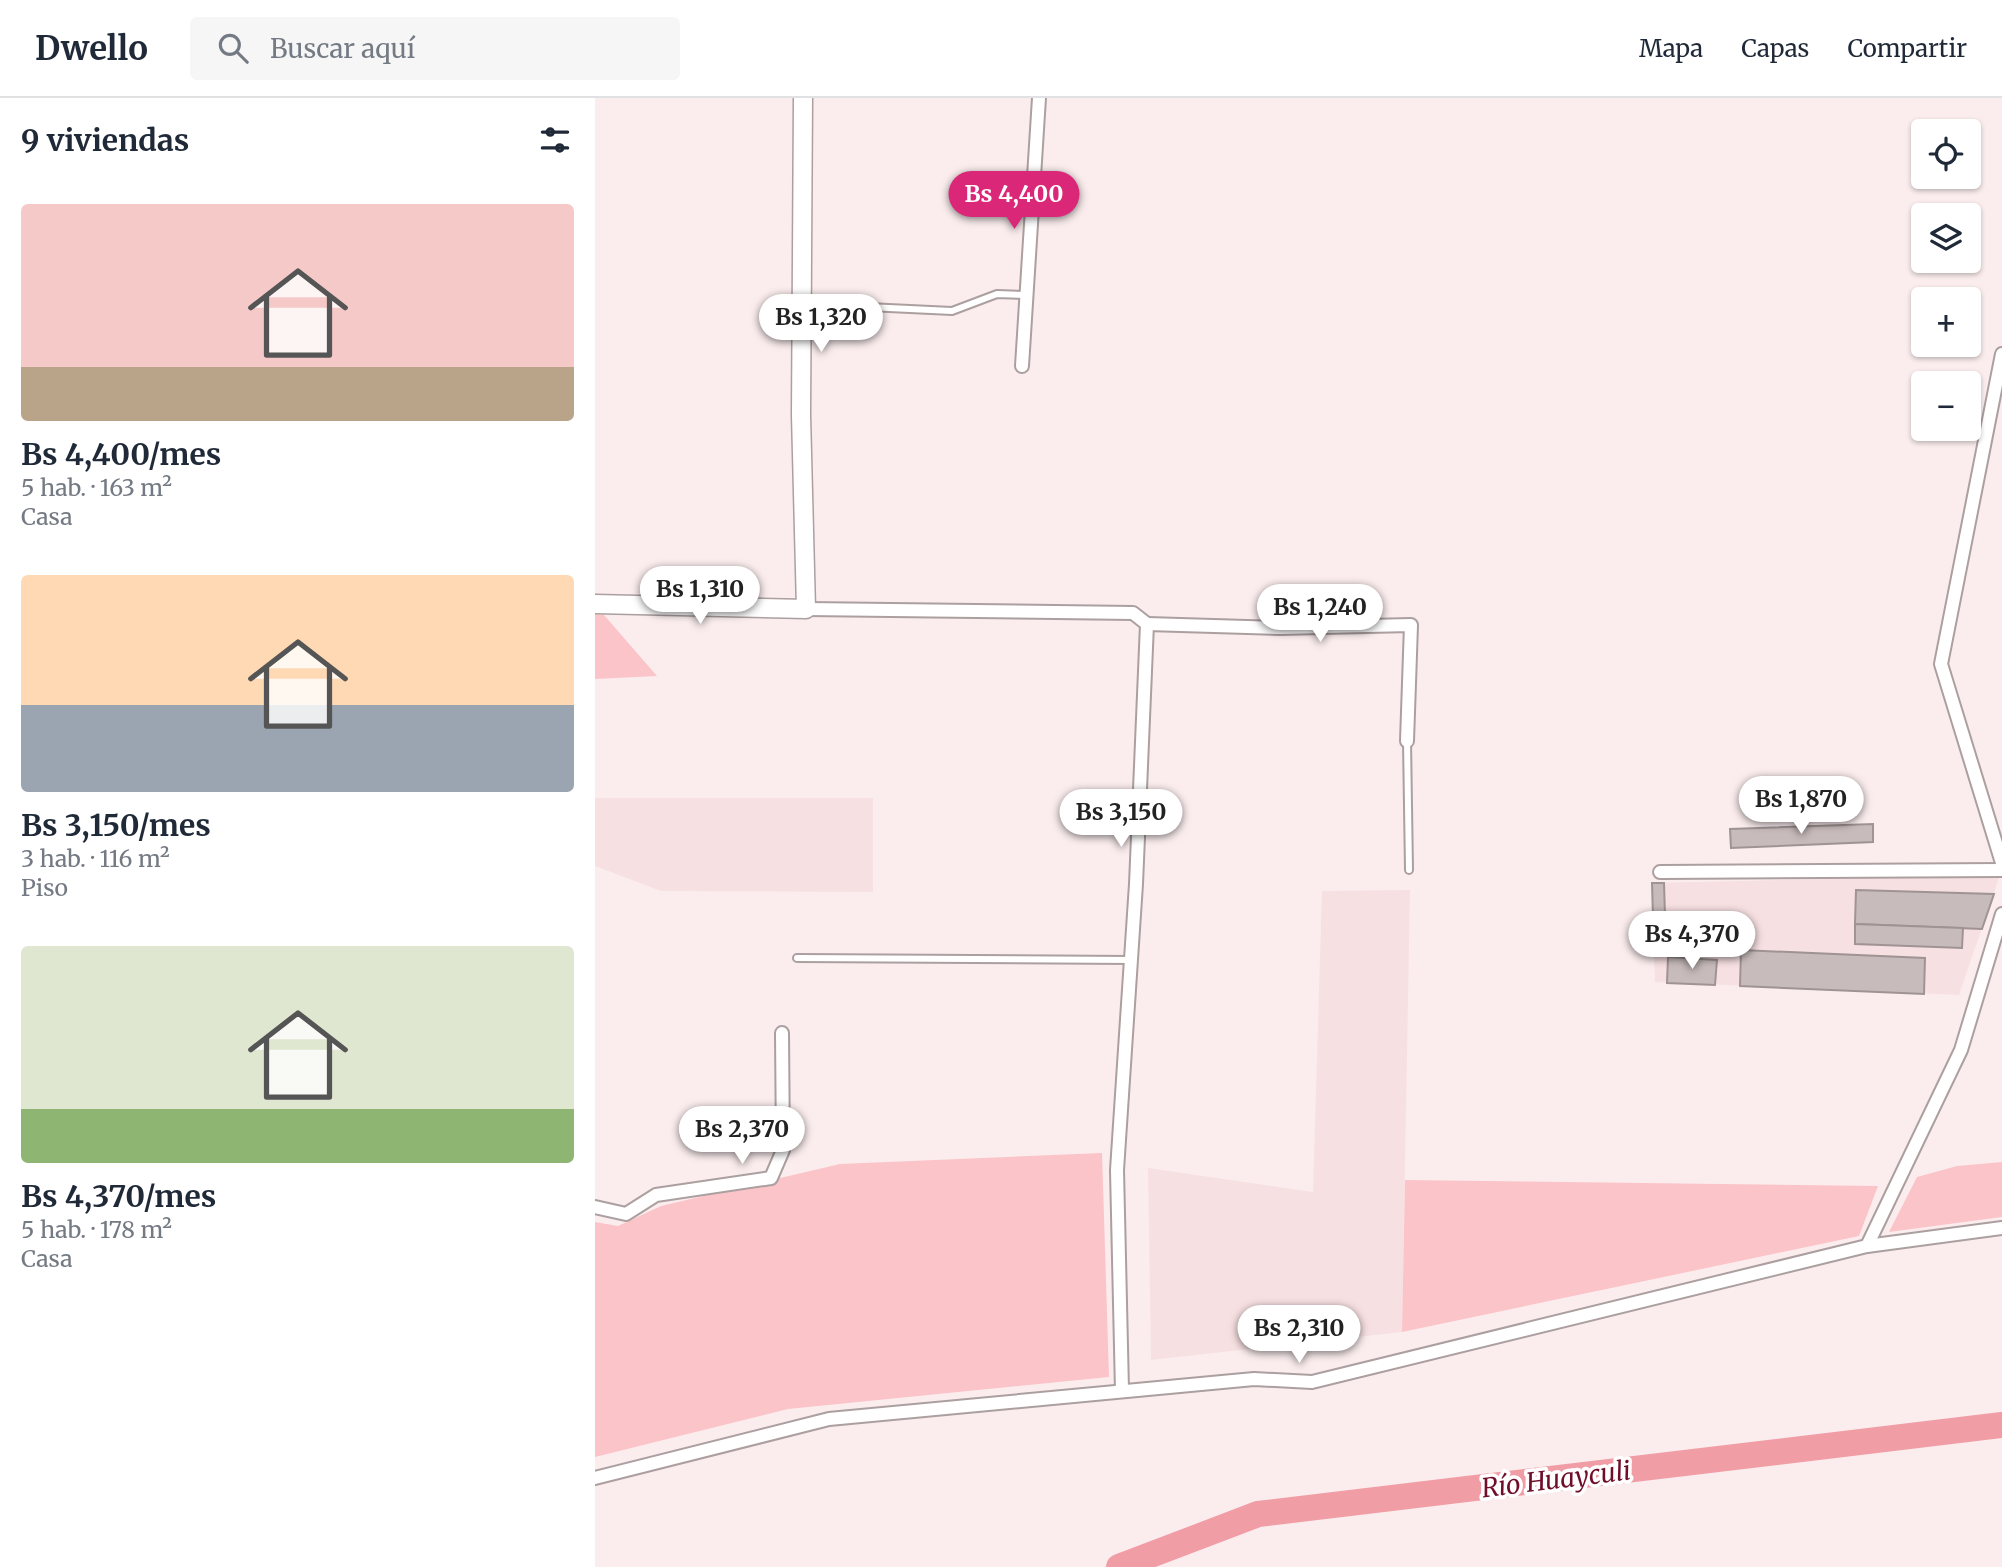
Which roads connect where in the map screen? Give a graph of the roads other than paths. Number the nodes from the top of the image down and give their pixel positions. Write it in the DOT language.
graph roads {
  1 [pos="803,98"];
  2 [pos="1039,98"];
  3 [pos="1027,295"];
  4 [pos="802,304"];
  5 [pos="2002,354"];
  6 [pos="1022,366"];
  7 [pos="595,604"];
  8 [pos="806,609"];
  9 [pos="1147,624"];
  10 [pos="1406,741"];
  11 [pos="2002,863"];
  12 [pos="1409,870"];
  13 [pos="2002,870"];
  14 [pos="1660,872"];
  15 [pos="2002,914"];
  16 [pos="797,958"];
  17 [pos="1131,960"];
  18 [pos="782,1033"];
  19 [pos="595,1207"];
  20 [pos="2002,1228"];
  21 [pos="1867,1246"];
  22 [pos="1122,1391"];
  23 [pos="595,1478"];
  1 -- 4 [label="main road"];
  2 -- 3 [label="street"];
  3 -- 4 [label="lane"];
  3 -- 6 [label="street"];
  4 -- 8 [label="main road"];
  5 -- 11 [label="street"];
  7 -- 8 [label="main road"];
  8 -- 9 [label="street"];
  9 -- 10 [label="street"];
  9 -- 17 [label="street"];
  10 -- 12 [label="lane"];
  13 -- 14 [label="street"];
  15 -- 21 [label="street"];
  16 -- 17 [label="lane"];
  17 -- 22 [label="street"];
  18 -- 19 [label="street"];
  20 -- 21 [label="street"];
  21 -- 22 [label="street"];
  22 -- 23 [label="street"];
}
